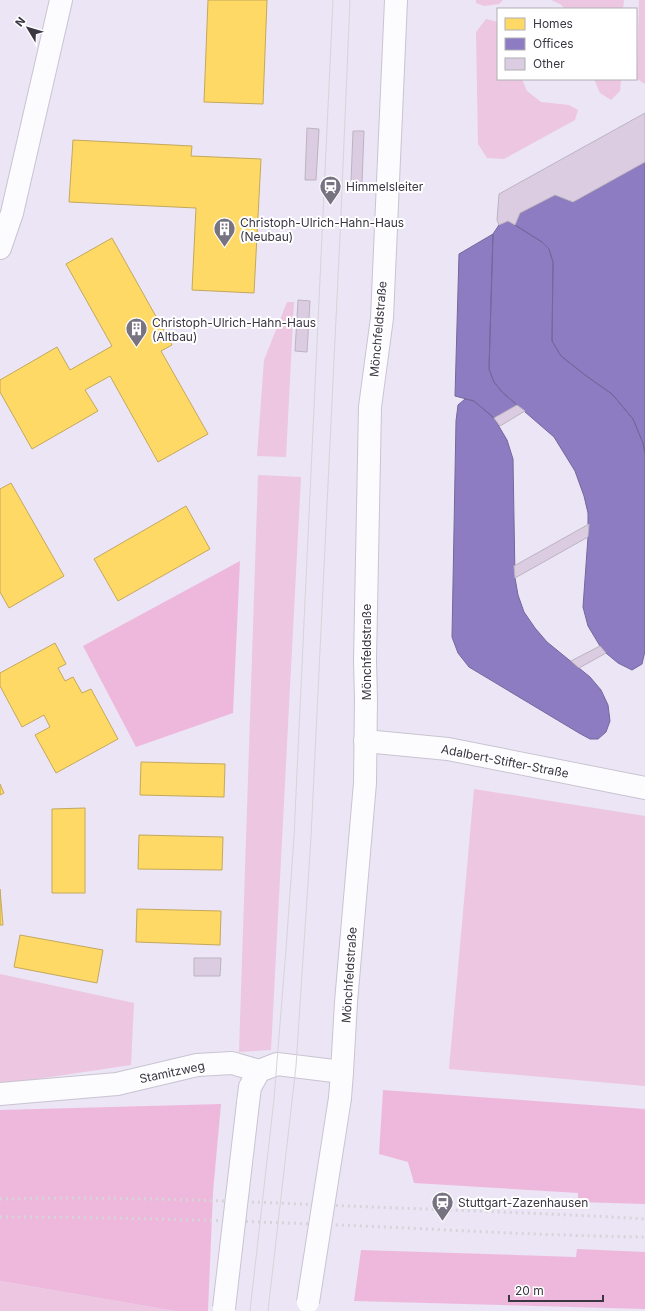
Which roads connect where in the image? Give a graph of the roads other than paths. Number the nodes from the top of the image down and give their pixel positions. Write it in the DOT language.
graph roads {
  1 [pos="61,0"];
  2 [pos="396,0"];
  3 [pos="0,248"];
  4 [pos="365,741"];
  5 [pos="645,788"];
  6 [pos="259,1071"];
  7 [pos="342,1072"];
  8 [pos="0,1094"];
  9 [pos="308,1306"];
  10 [pos="224,1310"];
  1 -- 3 [label="main road"];
  2 -- 4 [label="main road, Mönchfeldstraße"];
  4 -- 5 [label="main road, Adalbert-Stifter-Straße"];
  4 -- 7 [label="main road, Mönchfeldstraße"];
  6 -- 7 [label="main road"];
  6 -- 8 [label="main road, Stamitzweg"];
  6 -- 10 [label="main road, bridge"];
  7 -- 9 [label="main road, Mönchfeldstraße, bridge"];
}
